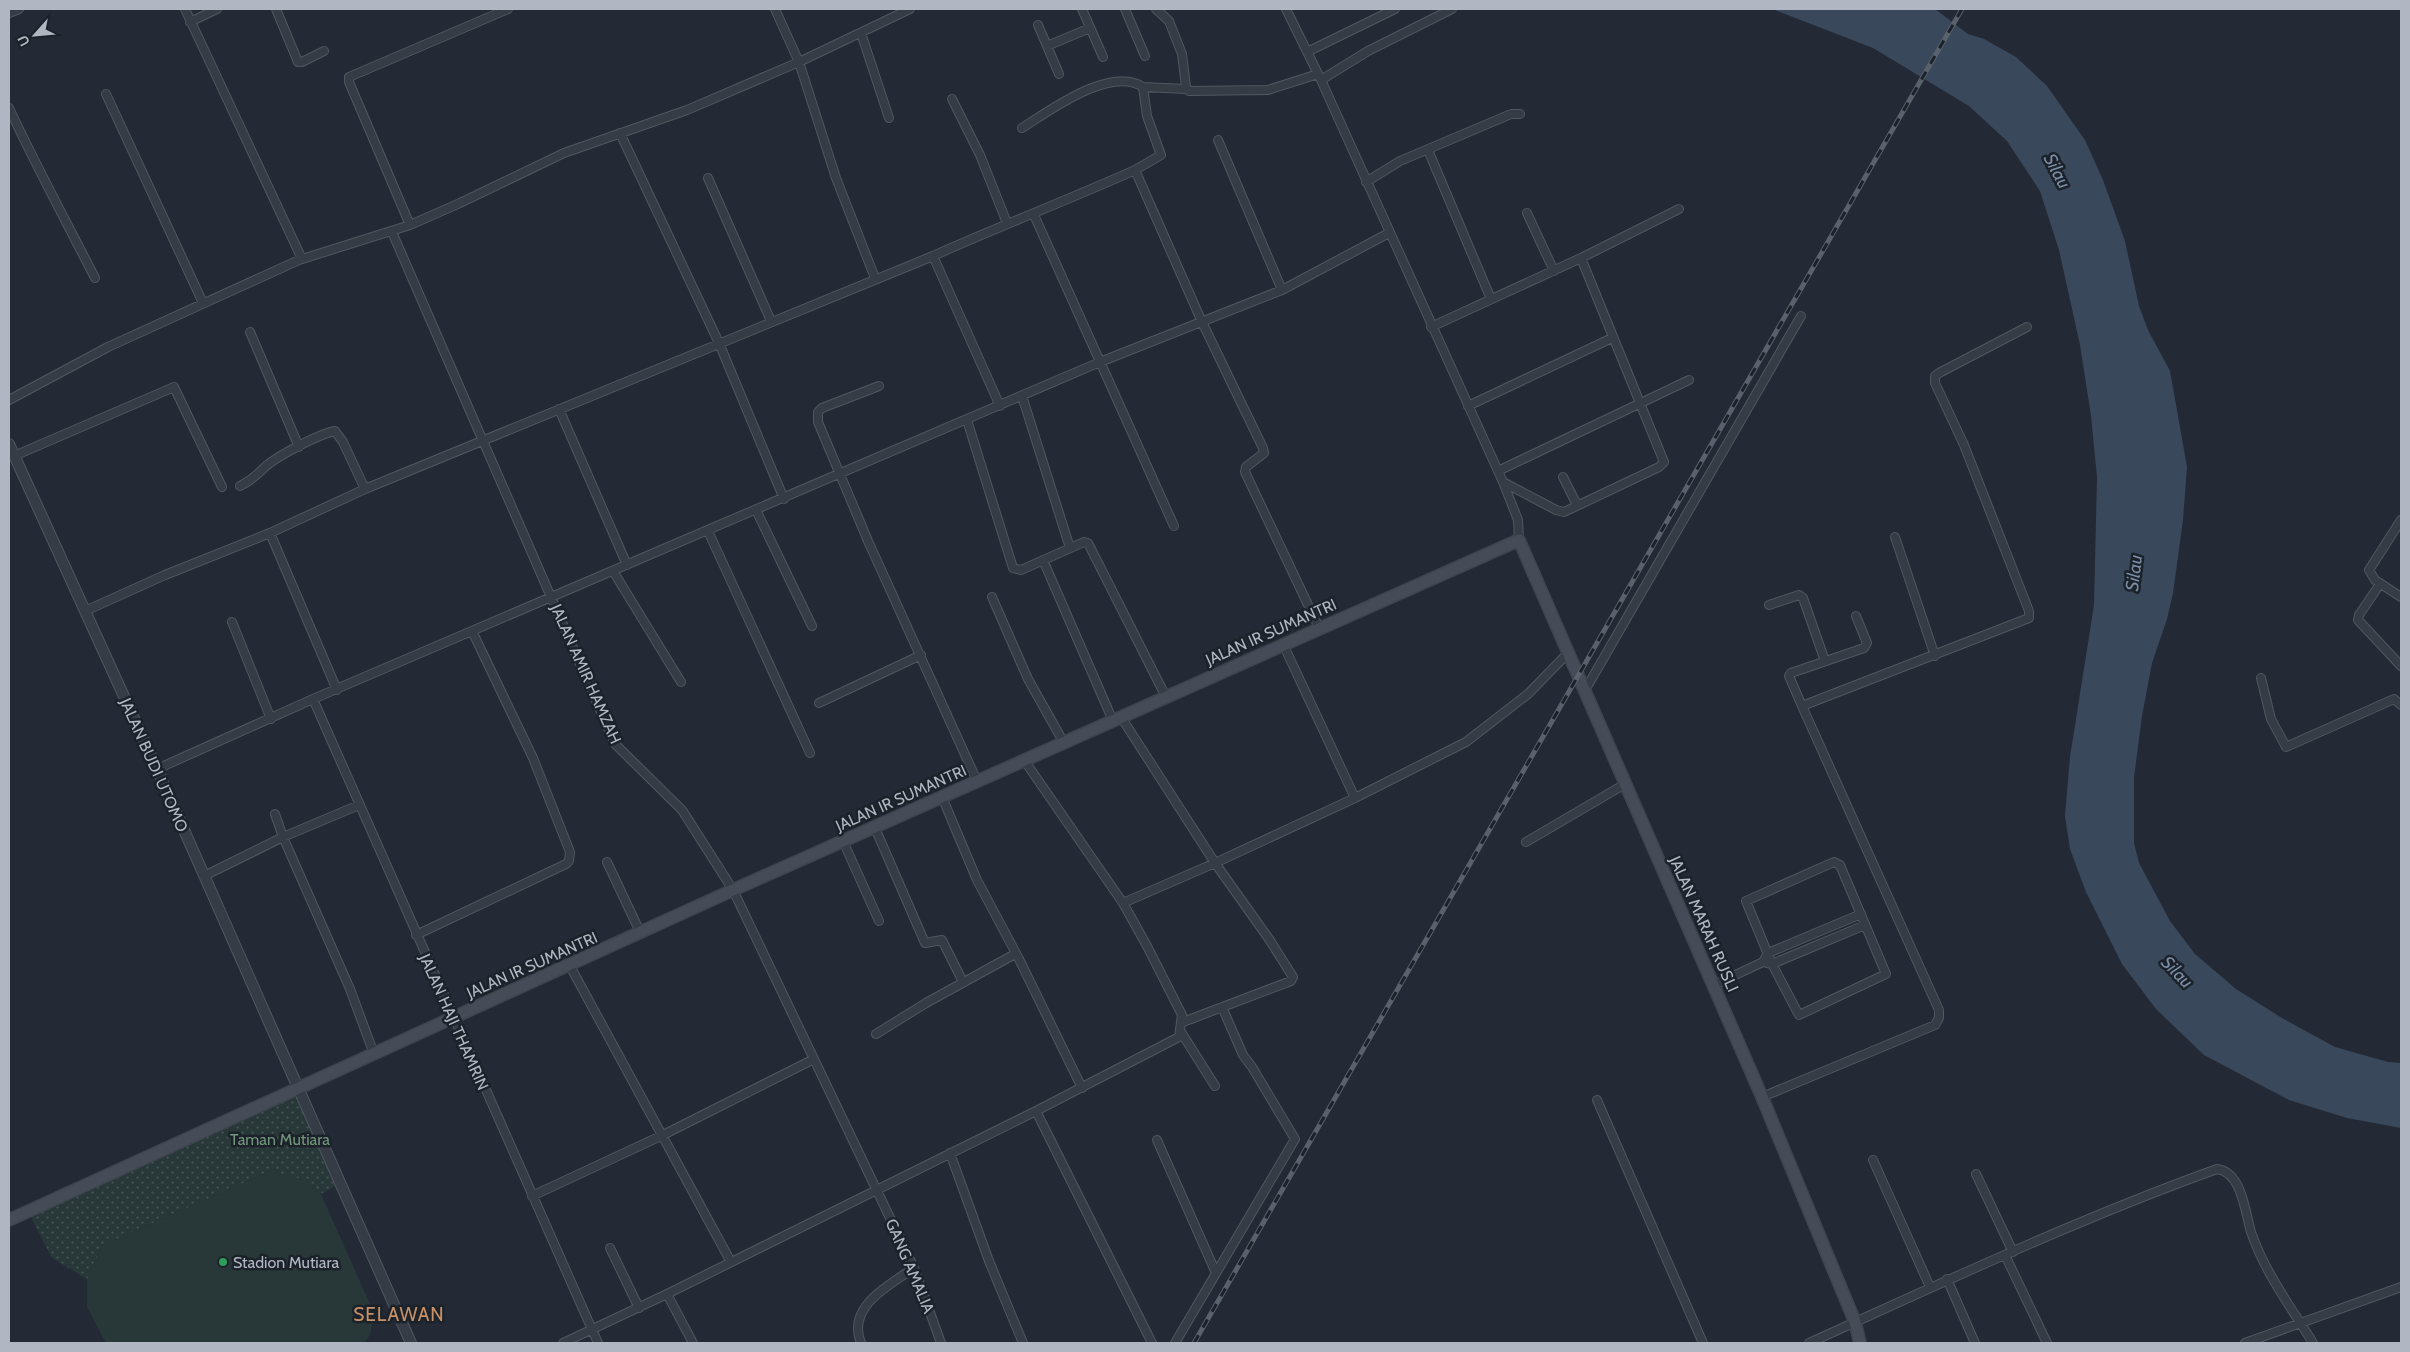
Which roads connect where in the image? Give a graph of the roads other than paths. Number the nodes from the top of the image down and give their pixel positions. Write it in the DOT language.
graph roads {
  1 [pos="19,9"];
  2 [pos="184,9"];
  3 [pos="217,9"];
  4 [pos="276,9"];
  5 [pos="508,9"];
  6 [pos="776,9"];
  7 [pos="910,9"];
  8 [pos="1082,9"];
  9 [pos="1126,9"];
  10 [pos="1156,9"];
  11 [pos="1286,9"];
  12 [pos="1395,9"];
  13 [pos="1452,9"];
  14 [pos="9,14"];
  15 [pos="190,22"];
  16 [pos="1038,25"];
  17 [pos="1090,28"];
  18 [pos="861,34"];
  19 [pos="1047,46"];
  20 [pos="324,51"];
  21 [pos="1307,52"];
  22 [pos="1144,56"];
  23 [pos="1103,57"];
  24 [pos="799,62"];
  25 [pos="1059,74"];
  26 [pos="1320,77"];
  27 [pos="1143,86"];
  28 [pos="1186,89"];
  29 [pos="106,94"];
  30 [pos="952,99"];
  31 [pos="9,108"];
  32 [pos="1520,114"];
  33 [pos="889,118"];
  34 [pos="1022,128"];
  35 [pos="620,132"];
  36 [pos="1218,140"];
  37 [pos="1428,150"];
  38 [pos="1135,170"];
  39 [pos="708,178"];
  40 [pos="1366,182"];
  41 [pos="1679,209"];
  42 [pos="1527,213"];
  43 [pos="1034,215"];
  44 [pos="1007,223"];
  45 [pos="410,225"];
  46 [pos="392,232"];
  47 [pos="1389,233"];
  48 [pos="933,256"];
  49 [pos="1581,258"];
  50 [pos="302,259"];
  51 [pos="1554,270"];
  52 [pos="95,278"];
  53 [pos="875,278"];
  54 [pos="1282,290"];
  55 [pos="1491,299"];
  56 [pos="203,303"];
  57 [pos="1801,316"];
  58 [pos="771,321"];
  59 [pos="1202,322"];
  60 [pos="1431,327"];
  61 [pos="2027,327"];
  62 [pos="250,332"];
  63 [pos="1612,338"];
  64 [pos="719,343"];
  65 [pos="1100,362"];
  66 [pos="1689,380"];
  67 [pos="879,386"];
  68 [pos="1022,396"];
  69 [pos="9,400"];
  70 [pos="1642,404"];
  71 [pos="1000,406"];
  72 [pos="1468,406"];
  73 [pos="559,409"];
  74 [pos="967,420"];
  75 [pos="482,441"];
  76 [pos="9,444"];
  77 [pos="298,447"];
  78 [pos="14,456"];
  79 [pos="1498,471"];
  80 [pos="839,475"];
  81 [pos="1563,477"];
  82 [pos="1503,482"];
  83 [pos="240,486"];
  84 [pos="222,487"];
  85 [pos="365,489"];
  86 [pos="784,499"];
  87 [pos="1577,505"];
  88 [pos="756,510"];
  89 [pos="2401,520"];
  90 [pos="1174,526"];
  91 [pos="708,531"];
  92 [pos="270,533"];
  93 [pos="1895,537"];
  94 [pos="1519,540"];
  95 [pos="1070,548"];
  96 [pos="1043,560"];
  97 [pos="627,565"];
  98 [pos="613,571"];
  99 [pos="2380,584"];
  100 [pos="551,596"];
  101 [pos="992,597"];
  102 [pos="2401,597"];
  103 [pos="1769,605"];
  104 [pos="85,611"];
  105 [pos="1856,616"];
  106 [pos="232,622"];
  107 [pos="812,626"];
  108 [pos="1319,628"];
  109 [pos="472,631"];
  110 [pos="1283,644"];
  111 [pos="1568,654"];
  112 [pos="921,655"];
  113 [pos="1936,656"];
  114 [pos="1825,661"];
  115 [pos="2401,666"];
  116 [pos="2261,678"];
  117 [pos="681,682"];
  118 [pos="337,690"];
  119 [pos="1584,692"];
  120 [pos="1166,697"];
  121 [pos="313,699"];
  122 [pos="819,703"];
  123 [pos="2401,704"];
  124 [pos="1802,706"];
  125 [pos="271,719"];
  126 [pos="1117,719"];
  127 [pos="1064,743"];
  128 [pos="810,752"];
  129 [pos="1024,760"];
  130 [pos="157,769"];
  131 [pos="977,781"];
  132 [pos="1625,784"];
  133 [pos="942,797"];
  134 [pos="1355,798"];
  135 [pos="359,805"];
  136 [pos="275,814"];
  137 [pos="875,828"];
  138 [pos="283,837"];
  139 [pos="843,842"];
  140 [pos="1526,842"];
  141 [pos="608,862"];
  142 [pos="1215,863"];
  143 [pos="204,876"];
  144 [pos="733,890"];
  145 [pos="1123,903"];
  146 [pos="1861,914"];
  147 [pos="879,921"];
  148 [pos="1865,925"];
  149 [pos="641,934"];
  150 [pos="416,936"];
  151 [pos="1015,954"];
  152 [pos="1768,954"];
  153 [pos="1763,962"];
  154 [pos="1772,964"];
  155 [pos="570,966"];
  156 [pos="964,982"];
  157 [pos="1714,985"];
  158 [pos="1222,1007"];
  159 [pos="453,1019"];
  160 [pos="1183,1022"];
  161 [pos="1181,1032"];
  162 [pos="876,1034"];
  163 [pos="374,1054"];
  164 [pos="812,1060"];
  165 [pos="1215,1086"];
  166 [pos="297,1088"];
  167 [pos="1082,1088"];
  168 [pos="1762,1097"];
  169 [pos="1597,1100"];
  170 [pos="1036,1112"];
  171 [pos="663,1135"];
  172 [pos="1157,1140"];
  173 [pos="950,1153"];
  174 [pos="1874,1160"];
  175 [pos="1976,1174"];
  176 [pos="877,1188"];
  177 [pos="532,1196"];
  178 [pos="9,1220"];
  179 [pos="610,1248"];
  180 [pos="2009,1253"];
  181 [pos="731,1262"];
  182 [pos="914,1268"];
  183 [pos="1216,1273"];
  184 [pos="1947,1279"];
  185 [pos="1930,1287"];
  186 [pos="2401,1287"];
  187 [pos="667,1294"];
  188 [pos="639,1308"];
  189 [pos="1855,1322"];
  190 [pos="2301,1324"];
  191 [pos="592,1330"];
  192 [pos="411,1343"];
  193 [pos="563,1343"];
  194 [pos="598,1343"];
  195 [pos="693,1343"];
  196 [pos="861,1343"];
  197 [pos="941,1343"];
  198 [pos="1023,1343"];
  199 [pos="1152,1343"];
  200 [pos="1175,1343"];
  201 [pos="1703,1343"];
  202 [pos="1809,1343"];
  203 [pos="1860,1343"];
  204 [pos="1975,1343"];
  205 [pos="2047,1343"];
  206 [pos="2246,1343"];
  207 [pos="2313,1343"];
  1 -- 14 [label="street"];
  2 -- 15 [label="street"];
  3 -- 15 [label="street"];
  4 -- 20 [label="street"];
  5 -- 45 [label="street"];
  6 -- 24 [label="street"];
  7 -- 18 [label="street"];
  8 -- 17 [label="street"];
  9 -- 22 [label="street"];
  10 -- 28 [label="street"];
  11 -- 21 [label="street"];
  12 -- 21 [label="street"];
  13 -- 26 [label="street"];
  15 -- 50 [label="street"];
  16 -- 19 [label="street"];
  17 -- 19 [label="street"];
  17 -- 23 [label="street"];
  18 -- 24 [label="street"];
  18 -- 33 [label="street"];
  19 -- 25 [label="street"];
  21 -- 26 [label="street"];
  24 -- 35 [label="street"];
  24 -- 53 [label="street"];
  26 -- 28 [label="street"];
  26 -- 40 [label="street"];
  27 -- 28 [label="street"];
  27 -- 34 [label="street"];
  27 -- 38 [label="street"];
  29 -- 56 [label="street"];
  30 -- 44 [label="street"];
  31 -- 52 [label="street"];
  32 -- 37 [label="street"];
  35 -- 45 [label="street"];
  35 -- 64 [label="street"];
  36 -- 54 [label="street"];
  37 -- 40 [label="street"];
  37 -- 55 [label="street"];
  38 -- 43 [label="street"];
  38 -- 59 [label="street"];
  39 -- 58 [label="street"];
  40 -- 47 [label="street"];
  41 -- 49 [label="street"];
  42 -- 51 [label="street"];
  43 -- 44 [label="street"];
  43 -- 65 [label="street"];
  44 -- 48 [label="street"];
  45 -- 46 [label="street"];
  46 -- 50 [label="street"];
  46 -- 75 [label="street, JALAN AMIR HAMZAH"];
  47 -- 54 [label="street"];
  47 -- 60 [label="street"];
  48 -- 53 [label="street"];
  48 -- 71 [label="street"];
  49 -- 51 [label="street"];
  49 -- 63 [label="street"];
  50 -- 56 [label="street"];
  51 -- 55 [label="street"];
  53 -- 58 [label="street"];
  54 -- 59 [label="street"];
  55 -- 60 [label="street"];
  56 -- 69 [label="street"];
  57 -- 119 [label="street"];
  58 -- 64 [label="street"];
  59 -- 65 [label="street"];
  59 -- 108 [label="street"];
  60 -- 72 [label="street"];
  61 -- 113 [label="street"];
  62 -- 77 [label="street"];
  63 -- 70 [label="street"];
  63 -- 72 [label="street"];
  64 -- 73 [label="street"];
  64 -- 86 [label="street"];
  65 -- 68 [label="street"];
  65 -- 90 [label="street"];
  66 -- 70 [label="street"];
  67 -- 80 [label="street"];
  68 -- 71 [label="street"];
  68 -- 95 [label="street"];
  70 -- 79 [label="street"];
  70 -- 87 [label="street"];
  71 -- 74 [label="street"];
  72 -- 79 [label="street"];
  73 -- 75 [label="street"];
  73 -- 97 [label="street"];
  74 -- 80 [label="street"];
  74 -- 96 [label="street"];
  75 -- 85 [label="street"];
  75 -- 100 [label="street, JALAN AMIR HAMZAH"];
  76 -- 78 [label="street, JALAN BUDI UTOMO"];
  77 -- 83 [label="street"];
  77 -- 85 [label="street"];
  78 -- 84 [label="street"];
  78 -- 104 [label="street, JALAN BUDI UTOMO"];
  79 -- 82 [label="street"];
  80 -- 86 [label="street"];
  80 -- 112 [label="street"];
  81 -- 87 [label="street"];
  82 -- 87 [label="street"];
  82 -- 94 [label="street"];
  85 -- 92 [label="street"];
  86 -- 88 [label="street"];
  88 -- 91 [label="street"];
  88 -- 107 [label="street"];
  89 -- 99 [label="street"];
  91 -- 97 [label="street"];
  91 -- 128 [label="street"];
  92 -- 104 [label="street"];
  92 -- 118 [label="street"];
  93 -- 113 [label="street"];
  94 -- 108 [label="main road, JALAN IR SUMANTRI"];
  94 -- 111 [label="main road, JALAN MARAH RUSLI"];
  95 -- 96 [label="street"];
  95 -- 120 [label="street"];
  96 -- 126 [label="street"];
  97 -- 98 [label="street"];
  98 -- 100 [label="street"];
  98 -- 117 [label="street"];
  99 -- 102 [label="street"];
  99 -- 115 [label="street"];
  100 -- 109 [label="street"];
  100 -- 144 [label="street, JALAN AMIR HAMZAH"];
  101 -- 127 [label="street"];
  103 -- 114 [label="street"];
  104 -- 130 [label="street, JALAN BUDI UTOMO"];
  105 -- 114 [label="street"];
  106 -- 125 [label="street"];
  108 -- 110 [label="main road, JALAN IR SUMANTRI"];
  109 -- 118 [label="street"];
  109 -- 150 [label="street"];
  110 -- 120 [label="main road, JALAN IR SUMANTRI"];
  110 -- 134 [label="street"];
  111 -- 119 [label="main road, JALAN MARAH RUSLI"];
  111 -- 134 [label="street"];
  112 -- 122 [label="street"];
  112 -- 131 [label="street"];
  113 -- 124 [label="street"];
  114 -- 124 [label="street"];
  116 -- 123 [label="street"];
  118 -- 121 [label="street"];
  119 -- 132 [label="main road, JALAN MARAH RUSLI"];
  120 -- 126 [label="main road, JALAN IR SUMANTRI"];
  121 -- 125 [label="street"];
  121 -- 135 [label="street, JALAN HAJI THAMRIN"];
  124 -- 168 [label="street"];
  125 -- 130 [label="street"];
  126 -- 127 [label="main road, JALAN IR SUMANTRI"];
  126 -- 142 [label="street"];
  127 -- 129 [label="main road, JALAN IR SUMANTRI"];
  129 -- 131 [label="main road, JALAN IR SUMANTRI"];
  129 -- 145 [label="street"];
  130 -- 143 [label="street, JALAN BUDI UTOMO"];
  131 -- 133 [label="main road, JALAN IR SUMANTRI"];
  132 -- 140 [label="street"];
  132 -- 157 [label="main road, JALAN MARAH RUSLI"];
  133 -- 137 [label="main road, JALAN IR SUMANTRI"];
  133 -- 151 [label="street"];
  134 -- 142 [label="street"];
  135 -- 138 [label="street"];
  135 -- 150 [label="street, JALAN HAJI THAMRIN"];
  136 -- 138 [label="street"];
  137 -- 139 [label="main road, JALAN IR SUMANTRI"];
  137 -- 156 [label="street"];
  138 -- 143 [label="street"];
  138 -- 163 [label="street"];
  139 -- 144 [label="main road, JALAN IR SUMANTRI"];
  139 -- 147 [label="street"];
  141 -- 149 [label="street"];
  142 -- 145 [label="street"];
  142 -- 158 [label="street"];
  143 -- 166 [label="street, JALAN BUDI UTOMO"];
  144 -- 149 [label="main road, JALAN IR SUMANTRI"];
  144 -- 164 [label="street, JALAN AMIR HAMZAH"];
  145 -- 160 [label="street"];
  146 -- 148 [label="street"];
  146 -- 152 [label="street"];
  146 -- 152 [label="street"];
  148 -- 154 [label="street"];
  148 -- 154 [label="street"];
  149 -- 155 [label="main road, JALAN IR SUMANTRI"];
  150 -- 159 [label="street, JALAN HAJI THAMRIN"];
  151 -- 156 [label="street"];
  151 -- 167 [label="street"];
  152 -- 153 [label="street"];
  152 -- 154 [label="street"];
  153 -- 154 [label="street"];
  153 -- 157 [label="street"];
  155 -- 159 [label="main road, JALAN IR SUMANTRI"];
  155 -- 171 [label="street"];
  156 -- 162 [label="street"];
  157 -- 168 [label="main road, JALAN MARAH RUSLI"];
  158 -- 160 [label="street"];
  158 -- 183 [label="street"];
  159 -- 163 [label="main road, JALAN IR SUMANTRI"];
  159 -- 177 [label="street, JALAN HAJI THAMRIN"];
  160 -- 161 [label="street"];
  161 -- 165 [label="street"];
  161 -- 167 [label="street"];
  163 -- 166 [label="main road, JALAN IR SUMANTRI"];
  164 -- 171 [label="street"];
  164 -- 176 [label="street, GANG AMALIA"];
  166 -- 178 [label="main road, JALAN IR SUMANTRI"];
  166 -- 192 [label="street, JALAN BUDI UTOMO"];
  167 -- 170 [label="street"];
  168 -- 189 [label="main road, JALAN MARAH RUSLI"];
  169 -- 201 [label="street"];
  170 -- 173 [label="street"];
  170 -- 199 [label="street"];
  171 -- 177 [label="street"];
  171 -- 181 [label="street"];
  172 -- 183 [label="street"];
  173 -- 176 [label="street"];
  173 -- 198 [label="street"];
  174 -- 185 [label="street"];
  175 -- 180 [label="street"];
  176 -- 181 [label="street"];
  176 -- 182 [label="street, GANG AMALIA"];
  177 -- 191 [label="street, JALAN HAJI THAMRIN"];
  179 -- 188 [label="street"];
  180 -- 184 [label="street"];
  180 -- 190 [label="street"];
  180 -- 205 [label="street"];
  181 -- 187 [label="street"];
  182 -- 196 [label="street"];
  182 -- 197 [label="street, GANG AMALIA"];
  183 -- 200 [label="street"];
  184 -- 185 [label="street"];
  184 -- 204 [label="street"];
  185 -- 189 [label="street"];
  186 -- 190 [label="street"];
  187 -- 188 [label="street"];
  187 -- 195 [label="street"];
  188 -- 191 [label="street"];
  189 -- 202 [label="street"];
  189 -- 203 [label="main road, JALAN MARAH RUSLI"];
  190 -- 206 [label="street"];
  190 -- 207 [label="street"];
  191 -- 193 [label="street"];
  191 -- 194 [label="street, JALAN HAJI THAMRIN"];
}
